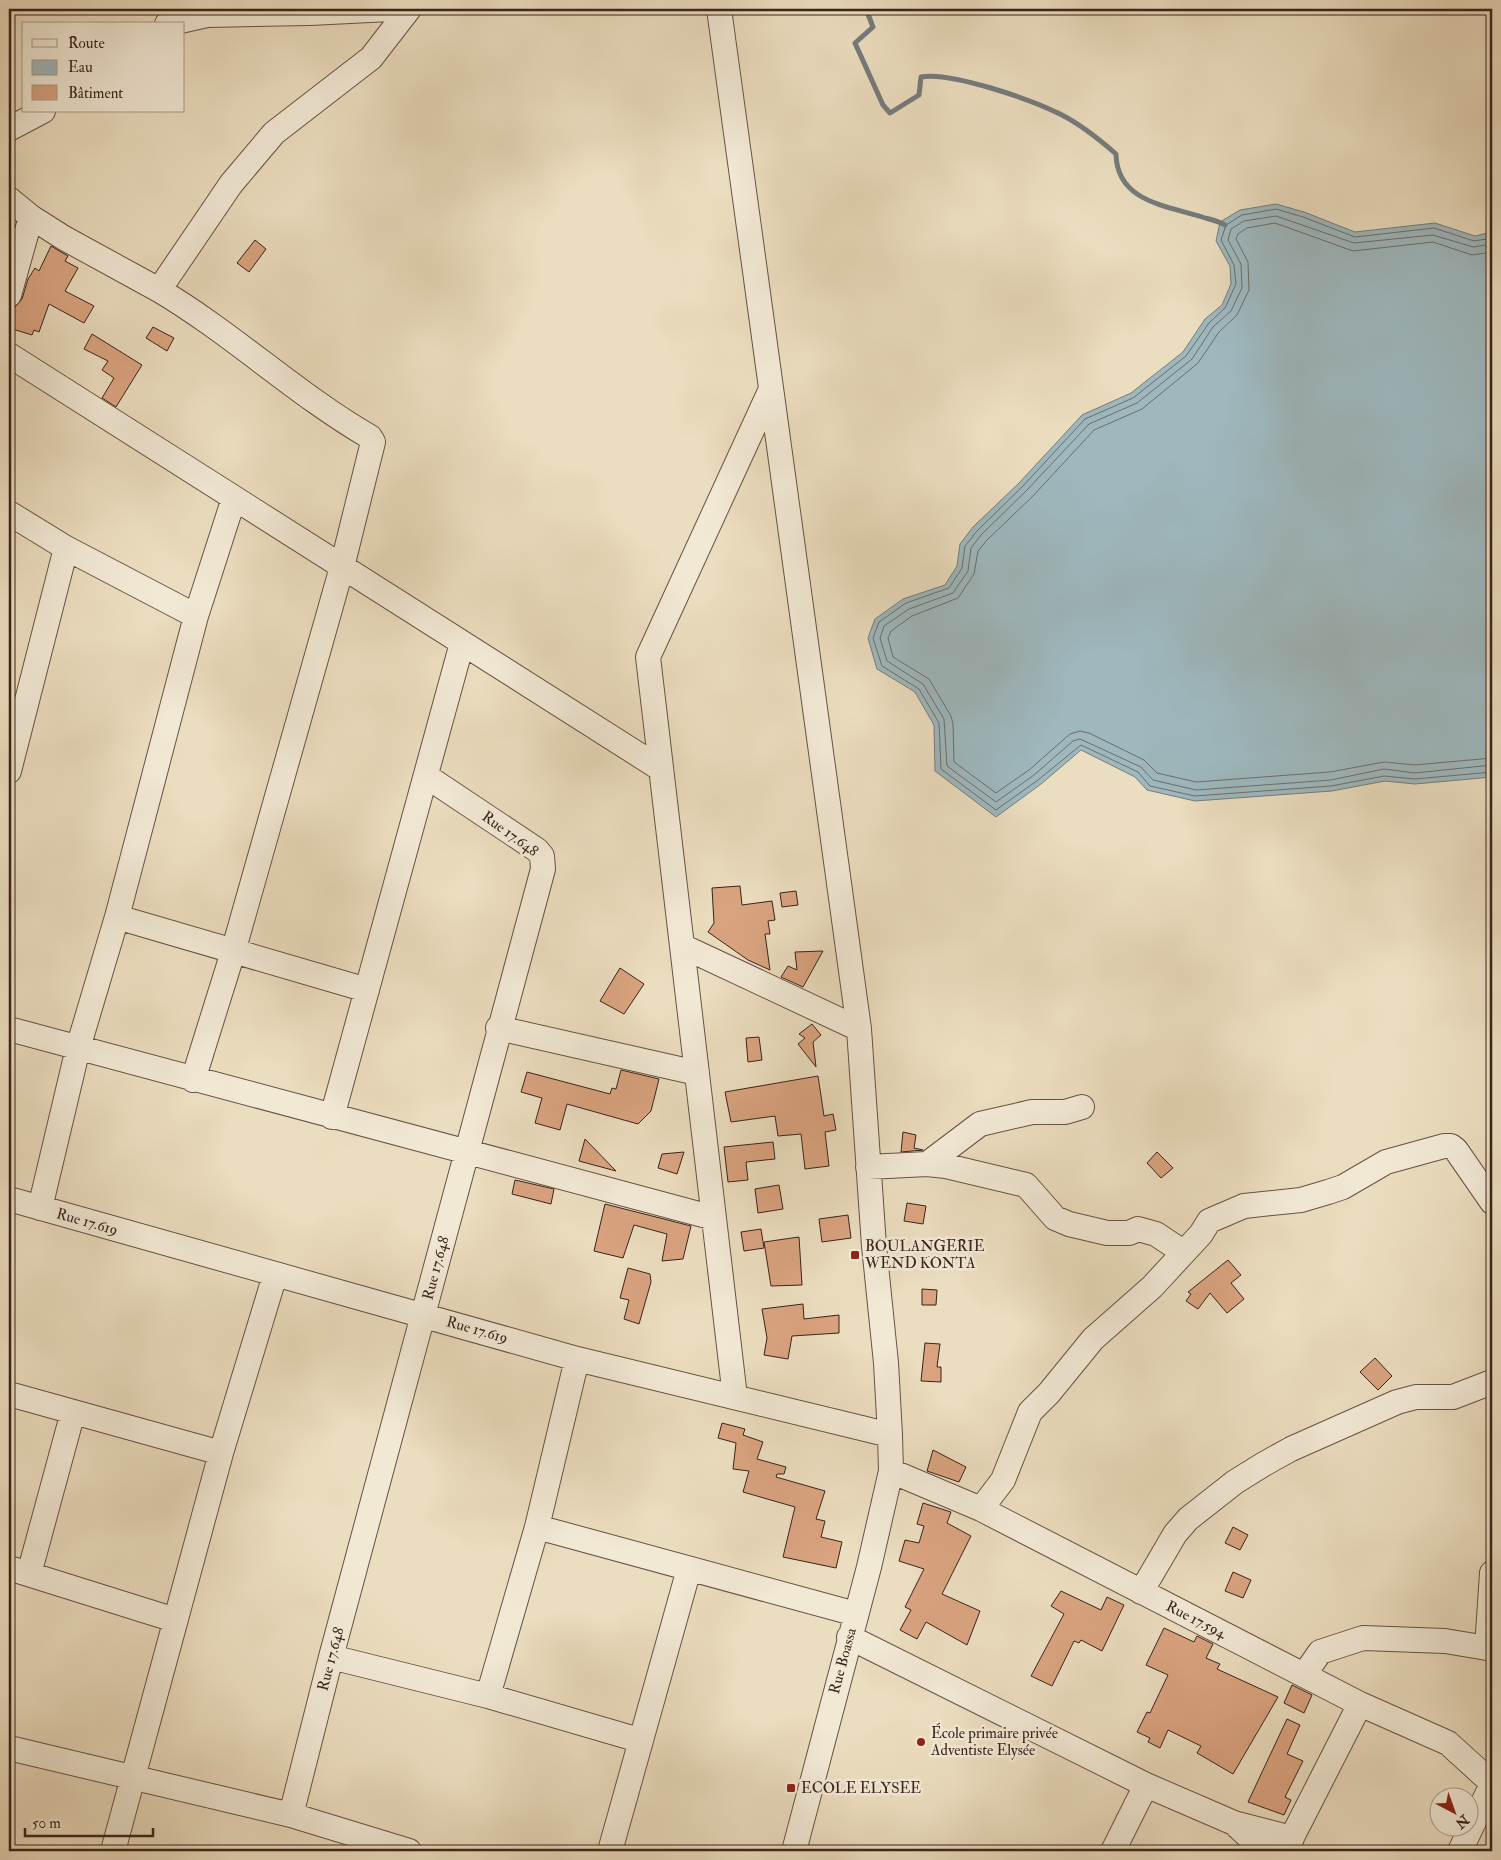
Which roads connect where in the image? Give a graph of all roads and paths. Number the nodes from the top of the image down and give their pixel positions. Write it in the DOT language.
graph roads {
  1 [pos="390,9"];
  2 [pos="409,9"];
  3 [pos="719,9"];
  4 [pos="176,22"];
  5 [pos="41,112"];
  6 [pos="9,129"];
  7 [pos="9,199"];
  8 [pos="31,217"];
  9 [pos="159,290"];
  10 [pos="9,295"];
  11 [pos="9,355"];
  12 [pos="771,389"];
  13 [pos="234,498"];
  14 [pos="9,513"];
  15 [pos="66,548"];
  16 [pos="342,567"];
  17 [pos="196,616"];
  18 [pos="462,643"];
  19 [pos="661,769"];
  20 [pos="9,771"];
  21 [pos="426,776"];
  22 [pos="117,917"];
  23 [pos="682,946"];
  24 [pos="232,952"];
  25 [pos="367,990"];
  26 [pos="498,1028"];
  27 [pos="859,1028"];
  28 [pos="9,1029"];
  29 [pos="78,1048"];
  30 [pos="697,1073"];
  31 [pos="193,1080"];
  32 [pos="1082,1107"];
  33 [pos="332,1117"];
  34 [pos="466,1152"];
  35 [pos="927,1164"];
  36 [pos="868,1167"];
  37 [pos="9,1199"];
  38 [pos="1492,1202"];
  39 [pos="40,1208"];
  40 [pos="714,1218"];
  41 [pos="1183,1252"];
  42 [pos="274,1275"];
  43 [pos="423,1315"];
  44 [pos="577,1359"];
  45 [pos="1492,1382"];
  46 [pos="9,1394"];
  47 [pos="735,1397"];
  48 [pos="73,1412"];
  49 [pos="890,1435"];
  50 [pos="221,1453"];
  51 [pos="891,1471"];
  52 [pos="981,1510"];
  53 [pos="537,1527"];
  54 [pos="688,1569"];
  55 [pos="19,1571"];
  56 [pos="1492,1573"];
  57 [pos="1141,1592"];
  58 [pos="856,1614"];
  59 [pos="175,1620"];
  60 [pos="849,1637"];
  61 [pos="331,1657"];
  62 [pos="1304,1675"];
  63 [pos="488,1696"];
  64 [pos="1360,1704"];
  65 [pos="639,1740"];
  66 [pos="9,1748"];
  67 [pos="135,1778"];
  68 [pos="1492,1784"];
  69 [pos="1146,1785"];
  70 [pos="292,1816"];
  71 [pos="1234,1823"];
  72 [pos="1288,1845"];
  73 [pos="113,1851"];
  74 [pos="406,1851"];
  75 [pos="610,1851"];
  76 [pos="794,1851"];
  77 [pos="1113,1851"];
  78 [pos="1264,1851"];
  79 [pos="1460,1851"];
  1 -- 4 [label="street"];
  2 -- 9 [label="street"];
  3 -- 12 [label="street, Rue Boassa"];
  5 -- 6 [label="street"];
  7 -- 8 [label="street"];
  8 -- 9 [label="street"];
  8 -- 10 [label="street"];
  9 -- 16 [label="street"];
  11 -- 13 [label="street"];
  12 -- 19 [label="street"];
  12 -- 27 [label="street, Rue Boassa"];
  13 -- 16 [label="street"];
  13 -- 17 [label="street"];
  14 -- 15 [label="street"];
  15 -- 17 [label="street"];
  15 -- 20 [label="street"];
  16 -- 18 [label="street"];
  16 -- 24 [label="street"];
  17 -- 22 [label="street"];
  18 -- 19 [label="street"];
  18 -- 21 [label="street"];
  19 -- 23 [label="street"];
  21 -- 25 [label="street"];
  21 -- 26 [label="street, Rue 17.648"];
  22 -- 24 [label="street"];
  22 -- 29 [label="street"];
  23 -- 27 [label="street"];
  23 -- 30 [label="street"];
  24 -- 25 [label="street"];
  24 -- 31 [label="street"];
  25 -- 33 [label="street"];
  26 -- 30 [label="street"];
  26 -- 34 [label="street, Rue 17.648"];
  27 -- 36 [label="street, Rue Boassa"];
  28 -- 29 [label="street"];
  29 -- 31 [label="street"];
  29 -- 39 [label="street"];
  30 -- 40 [label="street"];
  31 -- 33 [label="street"];
  32 -- 35 [label="street"];
  33 -- 34 [label="street"];
  34 -- 40 [label="street"];
  34 -- 43 [label="street, Rue 17.648"];
  35 -- 36 [label="street"];
  35 -- 41 [label="street"];
  36 -- 49 [label="street, Rue Boassa"];
  37 -- 39 [label="street, Rue 17.619"];
  38 -- 41 [label="street"];
  39 -- 42 [label="street, Rue 17.619"];
  40 -- 47 [label="street"];
  41 -- 52 [label="street"];
  42 -- 43 [label="street, Rue 17.619"];
  42 -- 50 [label="street"];
  43 -- 44 [label="street, Rue 17.619"];
  43 -- 61 [label="street, Rue 17.648"];
  44 -- 47 [label="street, Rue 17.619"];
  44 -- 53 [label="street"];
  45 -- 57 [label="street"];
  46 -- 48 [label="street"];
  47 -- 49 [label="street, Rue 17.619"];
  48 -- 50 [label="street"];
  48 -- 55 [label="street"];
  49 -- 51 [label="street, Rue Boassa"];
  50 -- 59 [label="street"];
  51 -- 52 [label="street, Rue 17.594"];
  51 -- 58 [label="street, Rue Boassa"];
  52 -- 57 [label="street, Rue 17.594"];
  53 -- 54 [label="street"];
  53 -- 63 [label="street"];
  54 -- 58 [label="street"];
  54 -- 65 [label="street"];
  55 -- 59 [label="street"];
  56 -- 62 [label="street"];
  57 -- 62 [label="street, Rue 17.594"];
  58 -- 60 [label="street, Rue Boassa"];
  59 -- 67 [label="street"];
  60 -- 69 [label="street"];
  60 -- 76 [label="street, Rue Boassa"];
  61 -- 63 [label="street"];
  61 -- 70 [label="street, Rue 17.648"];
  62 -- 64 [label="street, Rue 17.594"];
  63 -- 65 [label="street"];
  64 -- 68 [label="street, Rue 17.594"];
  64 -- 72 [label="street"];
  65 -- 75 [label="street"];
  66 -- 67 [label="street"];
  67 -- 70 [label="street"];
  67 -- 73 [label="street"];
  68 -- 79 [label="street"];
  69 -- 71 [label="street"];
  69 -- 77 [label="street"];
  70 -- 74 [label="street"];
  71 -- 72 [label="street"];
  71 -- 78 [label="street"];
}
